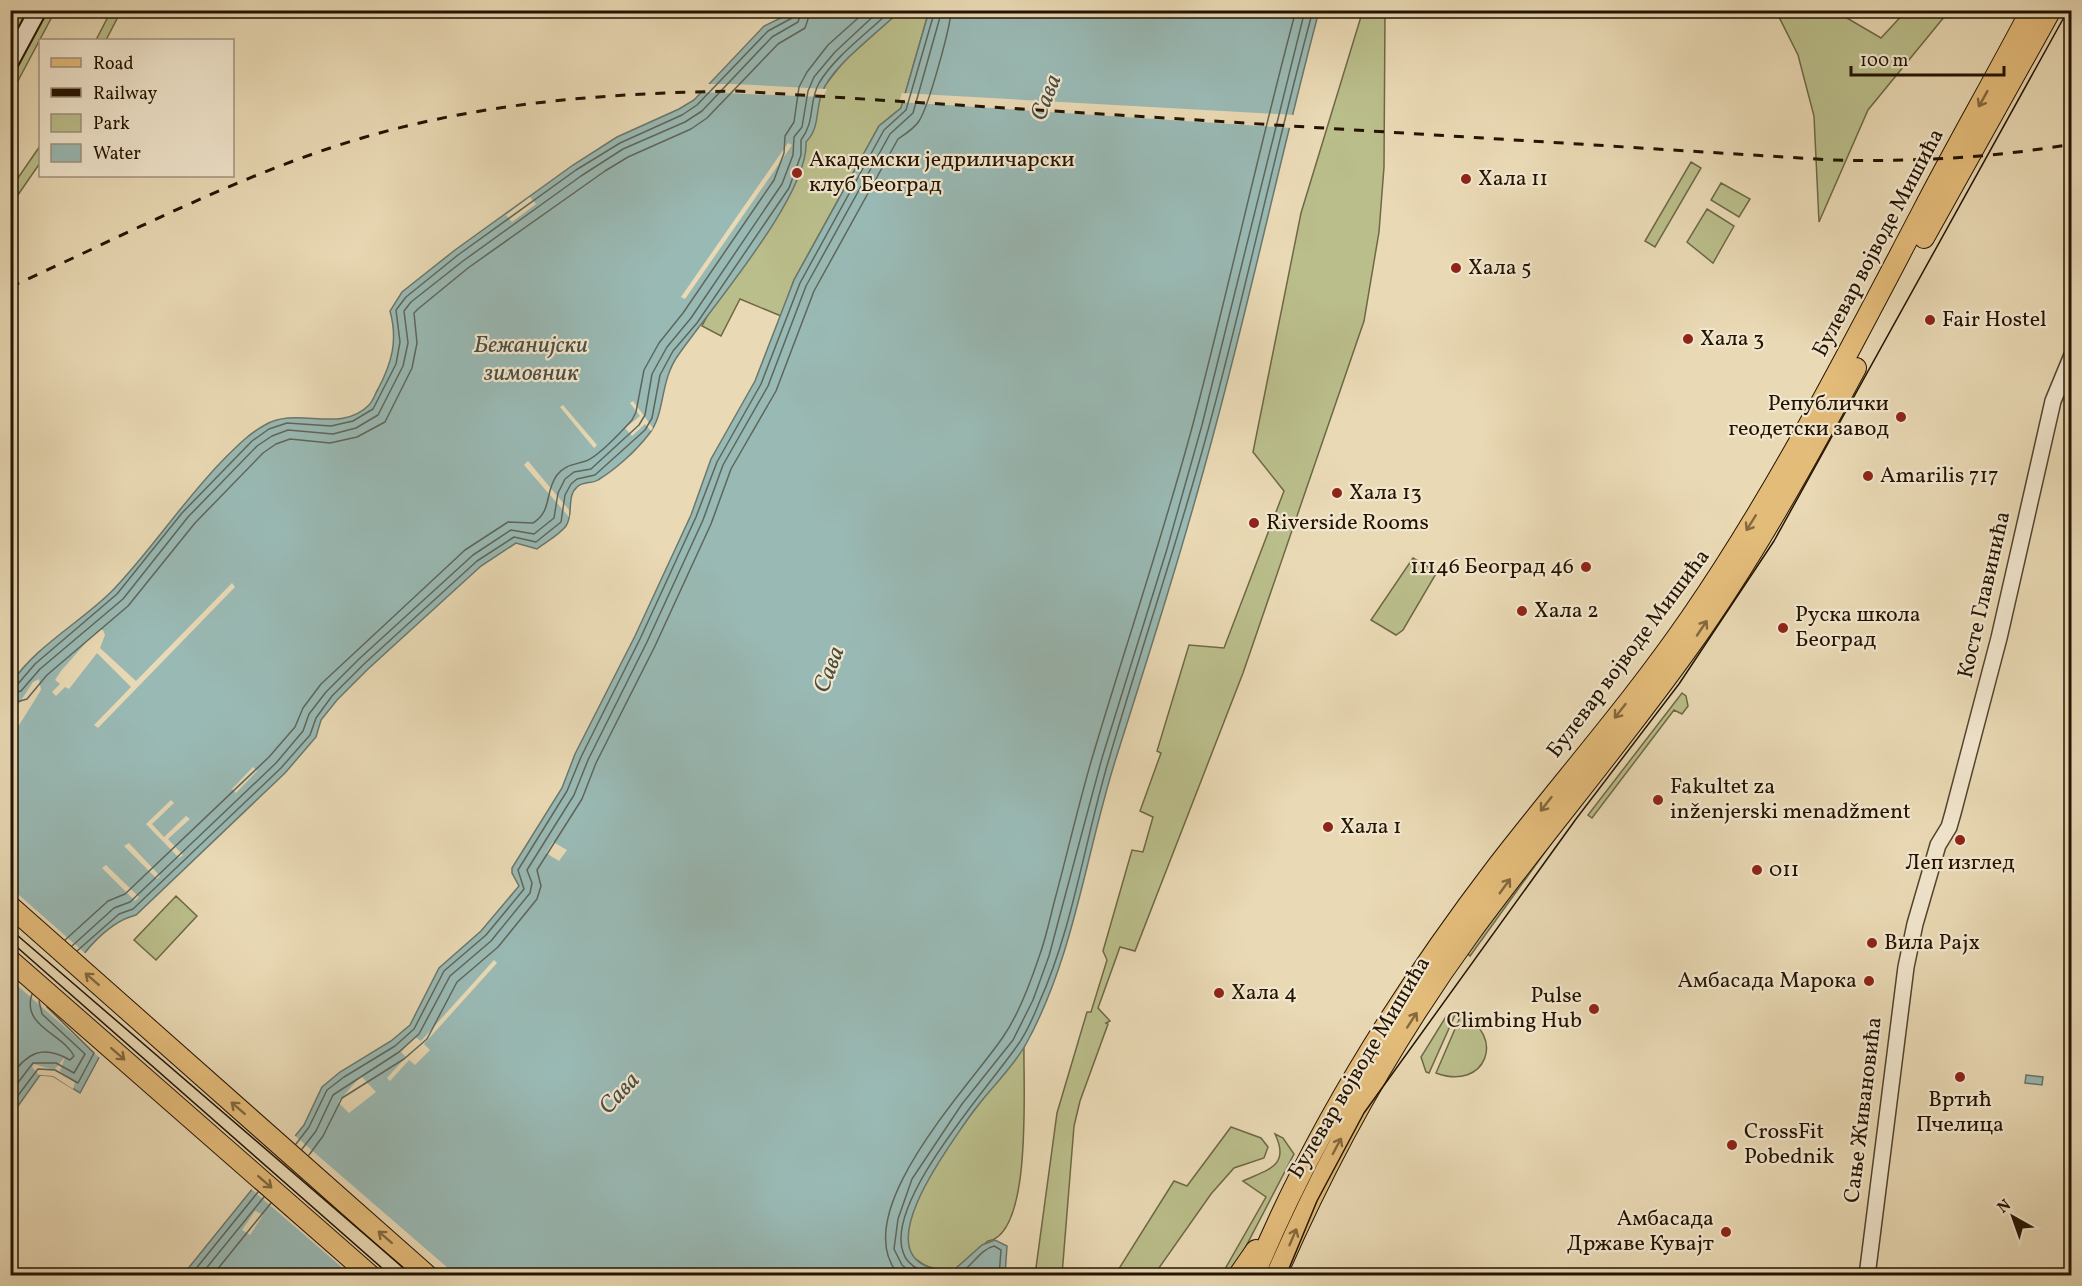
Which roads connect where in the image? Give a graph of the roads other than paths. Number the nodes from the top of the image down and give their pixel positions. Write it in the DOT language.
graph roads {
  1 [pos="38,10"];
  2 [pos="2031,10"];
  3 [pos="2050,10"];
  4 [pos="10,62"];
  5 [pos="2072,355"];
  6 [pos="1938,845"];
  7 [pos="10,906"];
  8 [pos="10,960"];
  9 [pos="1272,1232"];
  10 [pos="371,1275"];
  11 [pos="428,1275"];
  12 [pos="1238,1275"];
  13 [pos="1254,1275"];
  14 [pos="1276,1275"];
  15 [pos="1867,1275"];
  1 -- 4 [label="main road"];
  2 -- 9 [label="main road, Булевар војводе Мишића, one-way"];
  14 -- 3 [label="main road, Булевар војводе Мишића, one-way"];
  5 -- 6 [label="street, Косте Главинића"];
  6 -- 15 [label="street, Сање Живановића"];
  11 -- 7 [label="main road, one-way"];
  8 -- 10 [label="main road, one-way"];
  9 -- 12 [label="main road"];
  9 -- 13 [label="main road, Булевар војводе Мишића"];
}
